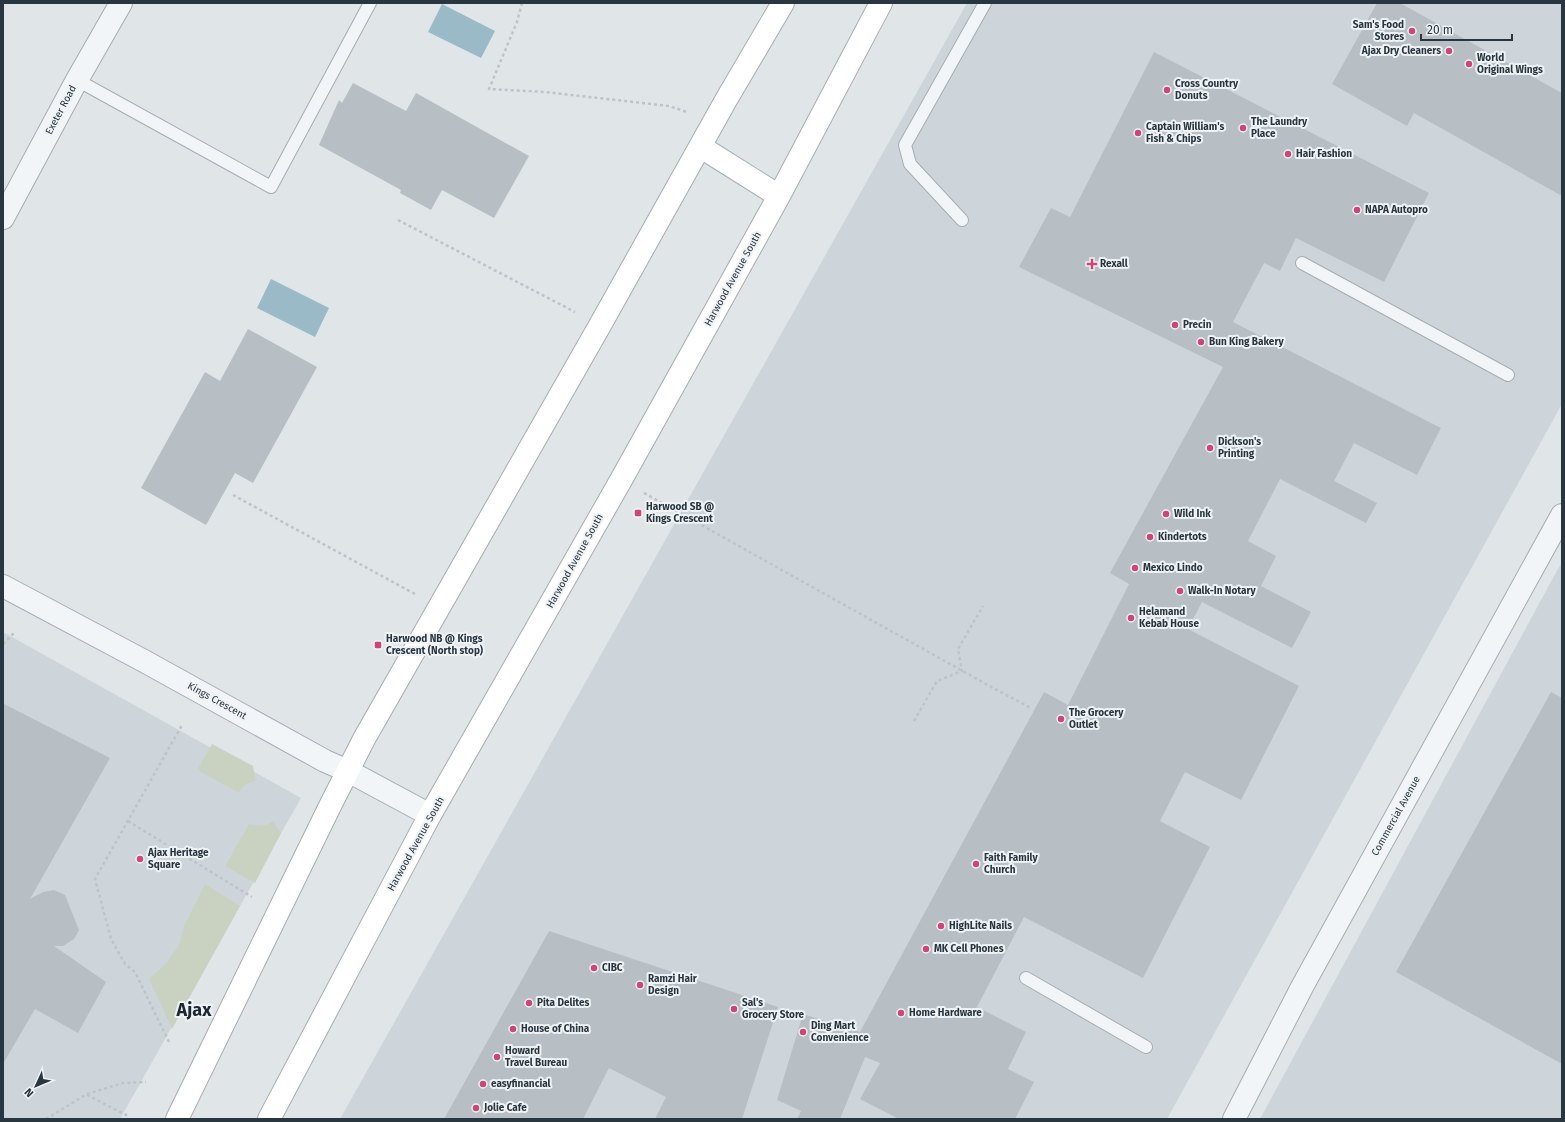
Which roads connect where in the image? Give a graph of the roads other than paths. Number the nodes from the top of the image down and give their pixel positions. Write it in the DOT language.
graph roads {
  1 [pos="121,3"];
  2 [pos="370,3"];
  3 [pos="783,3"];
  4 [pos="881,3"];
  5 [pos="985,3"];
  6 [pos="77,80"];
  7 [pos="701,147"];
  8 [pos="779,196"];
  9 [pos="3,218"];
  10 [pos="962,220"];
  11 [pos="1302,263"];
  12 [pos="1508,375"];
  13 [pos="1562,515"];
  14 [pos="3,586"];
  15 [pos="348,771"];
  16 [pos="430,816"];
  17 [pos="1026,978"];
  18 [pos="1146,1047"];
  19 [pos="177,1119"];
  20 [pos="269,1119"];
  21 [pos="1234,1119"];
  1 -- 6 [label="street, Exeter Road"];
  2 -- 6 [label="lane"];
  3 -- 7 [label="main road"];
  4 -- 8 [label="main road, Harwood Avenue South"];
  5 -- 10 [label="lane"];
  6 -- 9 [label="street, Exeter Road"];
  7 -- 8 [label="main road"];
  7 -- 15 [label="main road"];
  8 -- 16 [label="main road, Harwood Avenue South"];
  11 -- 12 [label="lane"];
  13 -- 21 [label="street, Commercial Avenue"];
  14 -- 15 [label="street, Kings Crescent"];
  15 -- 16 [label="street, Kings Crescent"];
  15 -- 19 [label="main road"];
  16 -- 20 [label="main road, Harwood Avenue South"];
  17 -- 18 [label="lane"];
}
